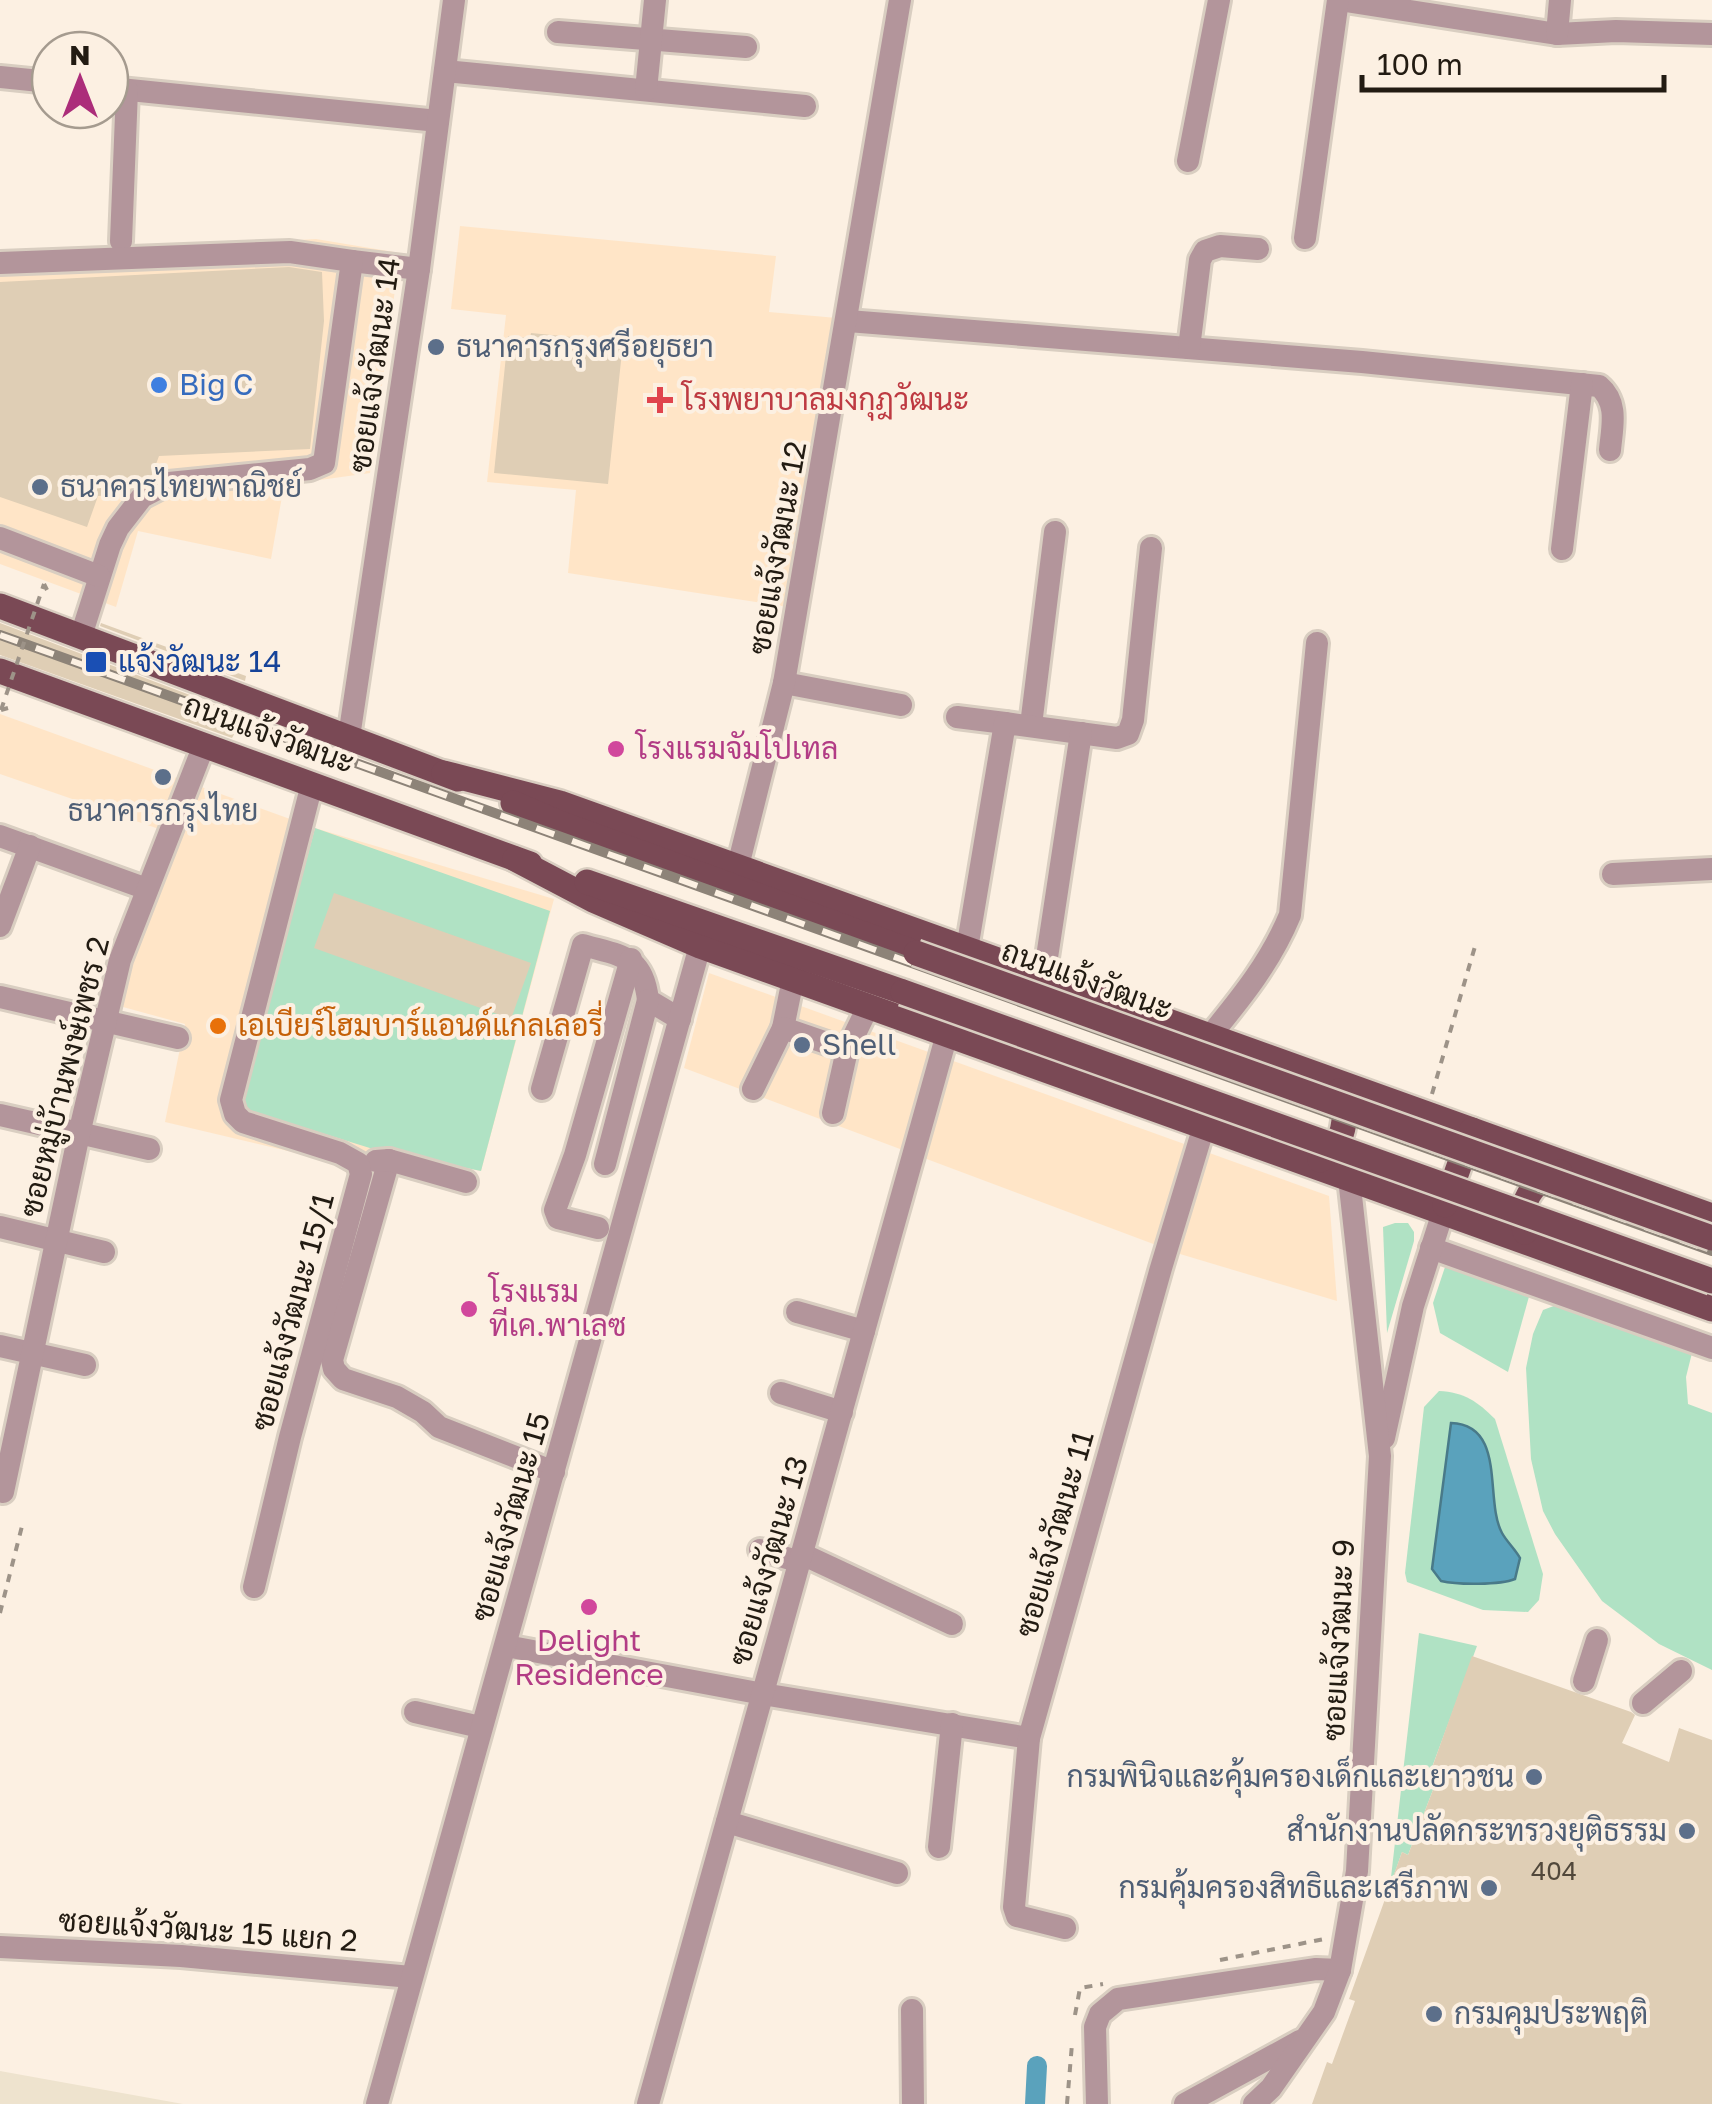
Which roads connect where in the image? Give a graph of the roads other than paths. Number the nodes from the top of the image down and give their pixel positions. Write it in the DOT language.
graph roads {
  1 [pos="454,0"];
  2 [pos="654,0"];
  3 [pos="900,0"];
  4 [pos="1218,0"];
  5 [pos="1339,0"];
  6 [pos="1560,0"];
  7 [pos="558,32"];
  8 [pos="1557,34"];
  9 [pos="1712,34"];
  10 [pos="652,41"];
  11 [pos="746,47"];
  12 [pos="445,71"];
  13 [pos="0,77"];
  14 [pos="30,80"];
  15 [pos="130,90"];
  16 [pos="646,90"];
  17 [pos="805,106"];
  18 [pos="438,121"];
  19 [pos="119,130"];
  20 [pos="1188,162"];
  21 [pos="1305,238"];
  22 [pos="121,241"];
  23 [pos="1258,249"];
  24 [pos="352,262"];
  25 [pos="0,264"];
  26 [pos="419,269"];
  27 [pos="848,321"];
  28 [pos="1188,348"];
  29 [pos="1582,384"];
  30 [pos="1610,450"];
  31 [pos="1056,532"];
  32 [pos="0,538"];
  33 [pos="1151,548"];
  34 [pos="1562,549"];
  35 [pos="99,576"];
  36 [pos="0,606"];
  37 [pos="81,636"];
  38 [pos="1317,643"];
  39 [pos="0,672"];
  40 [pos="784,683"];
  41 [pos="901,706"];
  42 [pos="957,717"];
  43 [pos="1006,723"];
  44 [pos="1031,725"];
  45 [pos="1081,732"];
  46 [pos="350,737"];
  47 [pos="204,745"];
  48 [pos="444,773"];
  49 [pos="312,784"];
  50 [pos="0,836"];
  51 [pos="30,846"];
  52 [pos="515,860"];
  53 [pos="738,866"];
  54 [pos="1712,869"];
  55 [pos="1613,874"];
  56 [pos="147,889"];
  57 [pos="0,926"];
  58 [pos="700,946"];
  59 [pos="967,949"];
  60 [pos="630,959"];
  61 [pos="1044,977"];
  62 [pos="793,979"];
  63 [pos="0,997"];
  64 [pos="648,1000"];
  65 [pos="868,1007"];
  66 [pos="680,1019"];
  67 [pos="104,1021"];
  68 [pos="782,1028"];
  69 [pos="947,1034"];
  70 [pos="1210,1036"];
  71 [pos="178,1038"];
  72 [pos="846,1050"];
  73 [pos="1330,1079"];
  74 [pos="542,1089"];
  75 [pos="753,1089"];
  76 [pos="833,1114"];
  77 [pos="0,1115"];
  78 [pos="1204,1126"];
  79 [pos="1472,1130"];
  80 [pos="79,1134"];
  81 [pos="149,1149"];
  82 [pos="575,1155"];
  83 [pos="389,1160"];
  84 [pos="1306,1162"];
  85 [pos="358,1163"];
  86 [pos="605,1164"];
  87 [pos="1576,1166"];
  88 [pos="1349,1178"];
  89 [pos="637,1180"];
  90 [pos="466,1182"];
  91 [pos="1443,1212"];
  92 [pos="1712,1216"];
  93 [pos="0,1227"];
  94 [pos="598,1228"];
  95 [pos="1712,1238"];
  96 [pos="56,1240"];
  97 [pos="1538,1247"];
  98 [pos="1431,1248"];
  99 [pos="104,1252"];
  100 [pos="1712,1281"];
  101 [pos="1712,1309"];
  102 [pos="797,1312"];
  103 [pos="864,1330"];
  104 [pos="0,1346"];
  105 [pos="1712,1348"];
  106 [pos="31,1354"];
  107 [pos="85,1365"];
  108 [pos="781,1393"];
  109 [pos="842,1412"];
  110 [pos="8,1427"];
  111 [pos="1380,1456"];
  112 [pos="554,1472"];
  113 [pos="2,1492"];
  114 [pos="760,1550"];
  115 [pos="801,1558"];
  116 [pos="254,1587"];
  117 [pos="952,1624"];
  118 [pos="1597,1640"];
  119 [pos="506,1646"];
  120 [pos="1681,1670"];
  121 [pos="1584,1681"];
  122 [pos="763,1694"];
  123 [pos="1643,1703"];
  124 [pos="415,1712"];
  125 [pos="952,1724"];
  126 [pos="480,1728"];
  127 [pos="1029,1738"];
  128 [pos="727,1822"];
  129 [pos="940,1847"];
  130 [pos="896,1872"];
  131 [pos="1065,1928"];
  132 [pos="0,1947"];
  133 [pos="1340,1970"];
  134 [pos="411,1977"];
  135 [pos="912,2010"];
  136 [pos="1308,2037"];
  137 [pos="377,2104"];
  138 [pos="648,2104"];
  139 [pos="913,2104"];
  140 [pos="1097,2104"];
  141 [pos="1185,2104"];
  142 [pos="1254,2104"];
  1 -- 12 [label="street, ซอยแจ้งวัฒนะ 14"];
  2 -- 10 [label="street"];
  3 -- 27 [label="street, ซอยแจ้งวัฒนะ 12"];
  4 -- 20 [label="street"];
  5 -- 8 [label="street"];
  5 -- 21 [label="street"];
  6 -- 8 [label="street"];
  7 -- 10 [label="street"];
  8 -- 9 [label="street"];
  10 -- 11 [label="street"];
  10 -- 16 [label="street"];
  12 -- 16 [label="street"];
  12 -- 18 [label="street, ซอยแจ้งวัฒนะ 14"];
  13 -- 14 [label="street"];
  15 -- 18 [label="street"];
  16 -- 17 [label="street"];
  18 -- 26 [label="street, ซอยแจ้งวัฒนะ 14"];
  19 -- 22 [label="street"];
  23 -- 28 [label="street"];
  24 -- 25 [label="street"];
  24 -- 26 [label="street"];
  24 -- 35 [label="street"];
  26 -- 46 [label="street, ซอยแจ้งวัฒนะ 14"];
  27 -- 28 [label="street"];
  27 -- 40 [label="street, ซอยแจ้งวัฒนะ 12"];
  28 -- 29 [label="street"];
  29 -- 30 [label="street"];
  29 -- 34 [label="street"];
  31 -- 44 [label="street"];
  32 -- 35 [label="street"];
  33 -- 45 [label="street"];
  35 -- 37 [label="street"];
  36 -- 37 [label="main road, ถนนแจ้งวัฒนะ"];
  37 -- 46 [label="main road, ถนนแจ้งวัฒนะ"];
  38 -- 70 [label="street"];
  39 -- 47 [label="main road, ถนนแจ้งวัฒนะ"];
  40 -- 41 [label="street"];
  40 -- 53 [label="street, ซอยแจ้งวัฒนะ 12"];
  42 -- 43 [label="street"];
  43 -- 44 [label="street"];
  43 -- 59 [label="street"];
  44 -- 45 [label="street"];
  45 -- 61 [label="street"];
  46 -- 48 [label="main road, ถนนแจ้งวัฒนะ"];
  47 -- 49 [label="main road, ถนนแจ้งวัฒนะ"];
  47 -- 56 [label="street, ซอยหมู่บ้านพงษ์เพชร 2"];
  48 -- 53 [label="main road, ถนนแจ้งวัฒนะ"];
  48 -- 95 [label="main road, ถนนแจ้งวัฒนะ, bridge"];
  49 -- 52 [label="main road, ถนนแจ้งวัฒนะ"];
  49 -- 85 [label="street, ซอยแจ้งวัฒนะ 15/1"];
  50 -- 51 [label="street"];
  51 -- 56 [label="street"];
  51 -- 57 [label="street"];
  52 -- 58 [label="main road, ถนนแจ้งวัฒนะ"];
  52 -- 100 [label="main road, ถนนแจ้งวัฒนะ, bridge"];
  53 -- 59 [label="main road, ถนนแจ้งวัฒนะ"];
  54 -- 55 [label="street"];
  56 -- 67 [label="street, ซอยหมู่บ้านพงษ์เพชร 2"];
  58 -- 62 [label="main road, ถนนแจ้งวัฒนะ"];
  58 -- 66 [label="street, ซอยแจ้งวัฒนะ 15"];
  59 -- 61 [label="main road, ถนนแจ้งวัฒนะ"];
  60 -- 64 [label="street"];
  60 -- 74 [label="street"];
  60 -- 82 [label="street"];
  61 -- 70 [label="main road, ถนนแจ้งวัฒนะ"];
  62 -- 65 [label="main road, ถนนแจ้งวัฒนะ"];
  62 -- 68 [label="street"];
  63 -- 67 [label="street"];
  64 -- 66 [label="street"];
  64 -- 86 [label="street"];
  65 -- 69 [label="main road, ถนนแจ้งวัฒนะ"];
  65 -- 72 [label="street"];
  66 -- 89 [label="street, ซอยแจ้งวัฒนะ 15"];
  67 -- 71 [label="street"];
  67 -- 80 [label="street, ซอยหมู่บ้านพงษ์เพชร 2"];
  68 -- 72 [label="street"];
  68 -- 75 [label="street"];
  69 -- 78 [label="main road, ถนนแจ้งวัฒนะ"];
  69 -- 103 [label="street, ซอยแจ้งวัฒนะ 13"];
  70 -- 73 [label="main road, ถนนแจ้งวัฒนะ"];
  72 -- 76 [label="street"];
  73 -- 79 [label="main road, ถนนแจ้งวัฒนะ"];
  73 -- 84 [label="main road"];
  77 -- 80 [label="street"];
  78 -- 84 [label="main road, ถนนแจ้งวัฒนะ"];
  78 -- 127 [label="street, ซอยแจ้งวัฒนะ 11"];
  79 -- 87 [label="main road, ถนนแจ้งวัฒนะ"];
  79 -- 91 [label="main road"];
  80 -- 81 [label="street"];
  80 -- 96 [label="street, ซอยหมู่บ้านพงษ์เพชร 2"];
  82 -- 86 [label="street"];
  82 -- 94 [label="street"];
  83 -- 85 [label="street"];
  83 -- 90 [label="street"];
  83 -- 112 [label="street"];
  84 -- 88 [label="main road, ถนนแจ้งวัฒนะ"];
  85 -- 116 [label="street, ซอยแจ้งวัฒนะ 15/1"];
  86 -- 89 [label="street"];
  87 -- 92 [label="main road, ถนนแจ้งวัฒนะ"];
  87 -- 97 [label="main road"];
  88 -- 91 [label="main road, ถนนแจ้งวัฒนะ"];
  88 -- 111 [label="street, ซอยแจ้งวัฒนะ 9"];
  89 -- 112 [label="street, ซอยแจ้งวัฒนะ 15"];
  91 -- 97 [label="main road, ถนนแจ้งวัฒนะ"];
  91 -- 98 [label="street, ซอยแจ้งวัฒนะ 9"];
  93 -- 96 [label="street"];
  96 -- 99 [label="street"];
  96 -- 106 [label="street, ซอยหมู่บ้านพงษ์เพชร 2"];
  97 -- 101 [label="main road, ถนนแจ้งวัฒนะ"];
  98 -- 105 [label="street"];
  98 -- 111 [label="street, ซอยแจ้งวัฒนะ 9"];
  102 -- 103 [label="street"];
  103 -- 109 [label="street, ซอยแจ้งวัฒนะ 13"];
  104 -- 106 [label="street"];
  106 -- 107 [label="street"];
  106 -- 110 [label="street, ซอยหมู่บ้านพงษ์เพชร 2"];
  108 -- 109 [label="street"];
  109 -- 115 [label="street, ซอยแจ้งวัฒนะ 13"];
  110 -- 113 [label="street, ซอยหมู่บ้านพงษ์เพชร 2"];
  111 -- 133 [label="street, ซอยแจ้งวัฒนะ 9"];
  112 -- 119 [label="street, ซอยแจ้งวัฒนะ 15"];
  114 -- 115 [label="street"];
  115 -- 117 [label="street"];
  115 -- 122 [label="street, ซอยแจ้งวัฒนะ 13"];
  118 -- 121 [label="street"];
  119 -- 122 [label="street"];
  119 -- 126 [label="street, ซอยแจ้งวัฒนะ 15"];
  120 -- 123 [label="street"];
  122 -- 125 [label="street"];
  122 -- 128 [label="street, ซอยแจ้งวัฒนะ 13"];
  124 -- 126 [label="street"];
  125 -- 127 [label="street"];
  125 -- 129 [label="street"];
  126 -- 134 [label="street, ซอยแจ้งวัฒนะ 15"];
  127 -- 131 [label="street, ซอยแจ้งวัฒนะ 11"];
  128 -- 130 [label="street"];
  128 -- 138 [label="street, ซอยแจ้งวัฒนะ 13"];
  132 -- 134 [label="street, ซอยแจ้งวัฒนะ 15 แยก 2"];
  133 -- 136 [label="street, ซอยแจ้งวัฒนะ 9"];
  133 -- 140 [label="street"];
  134 -- 137 [label="street, ซอยแจ้งวัฒนะ 15"];
  135 -- 139 [label="street"];
  136 -- 141 [label="street"];
  136 -- 142 [label="street, ซอยแจ้งวัฒนะ 9"];
}
